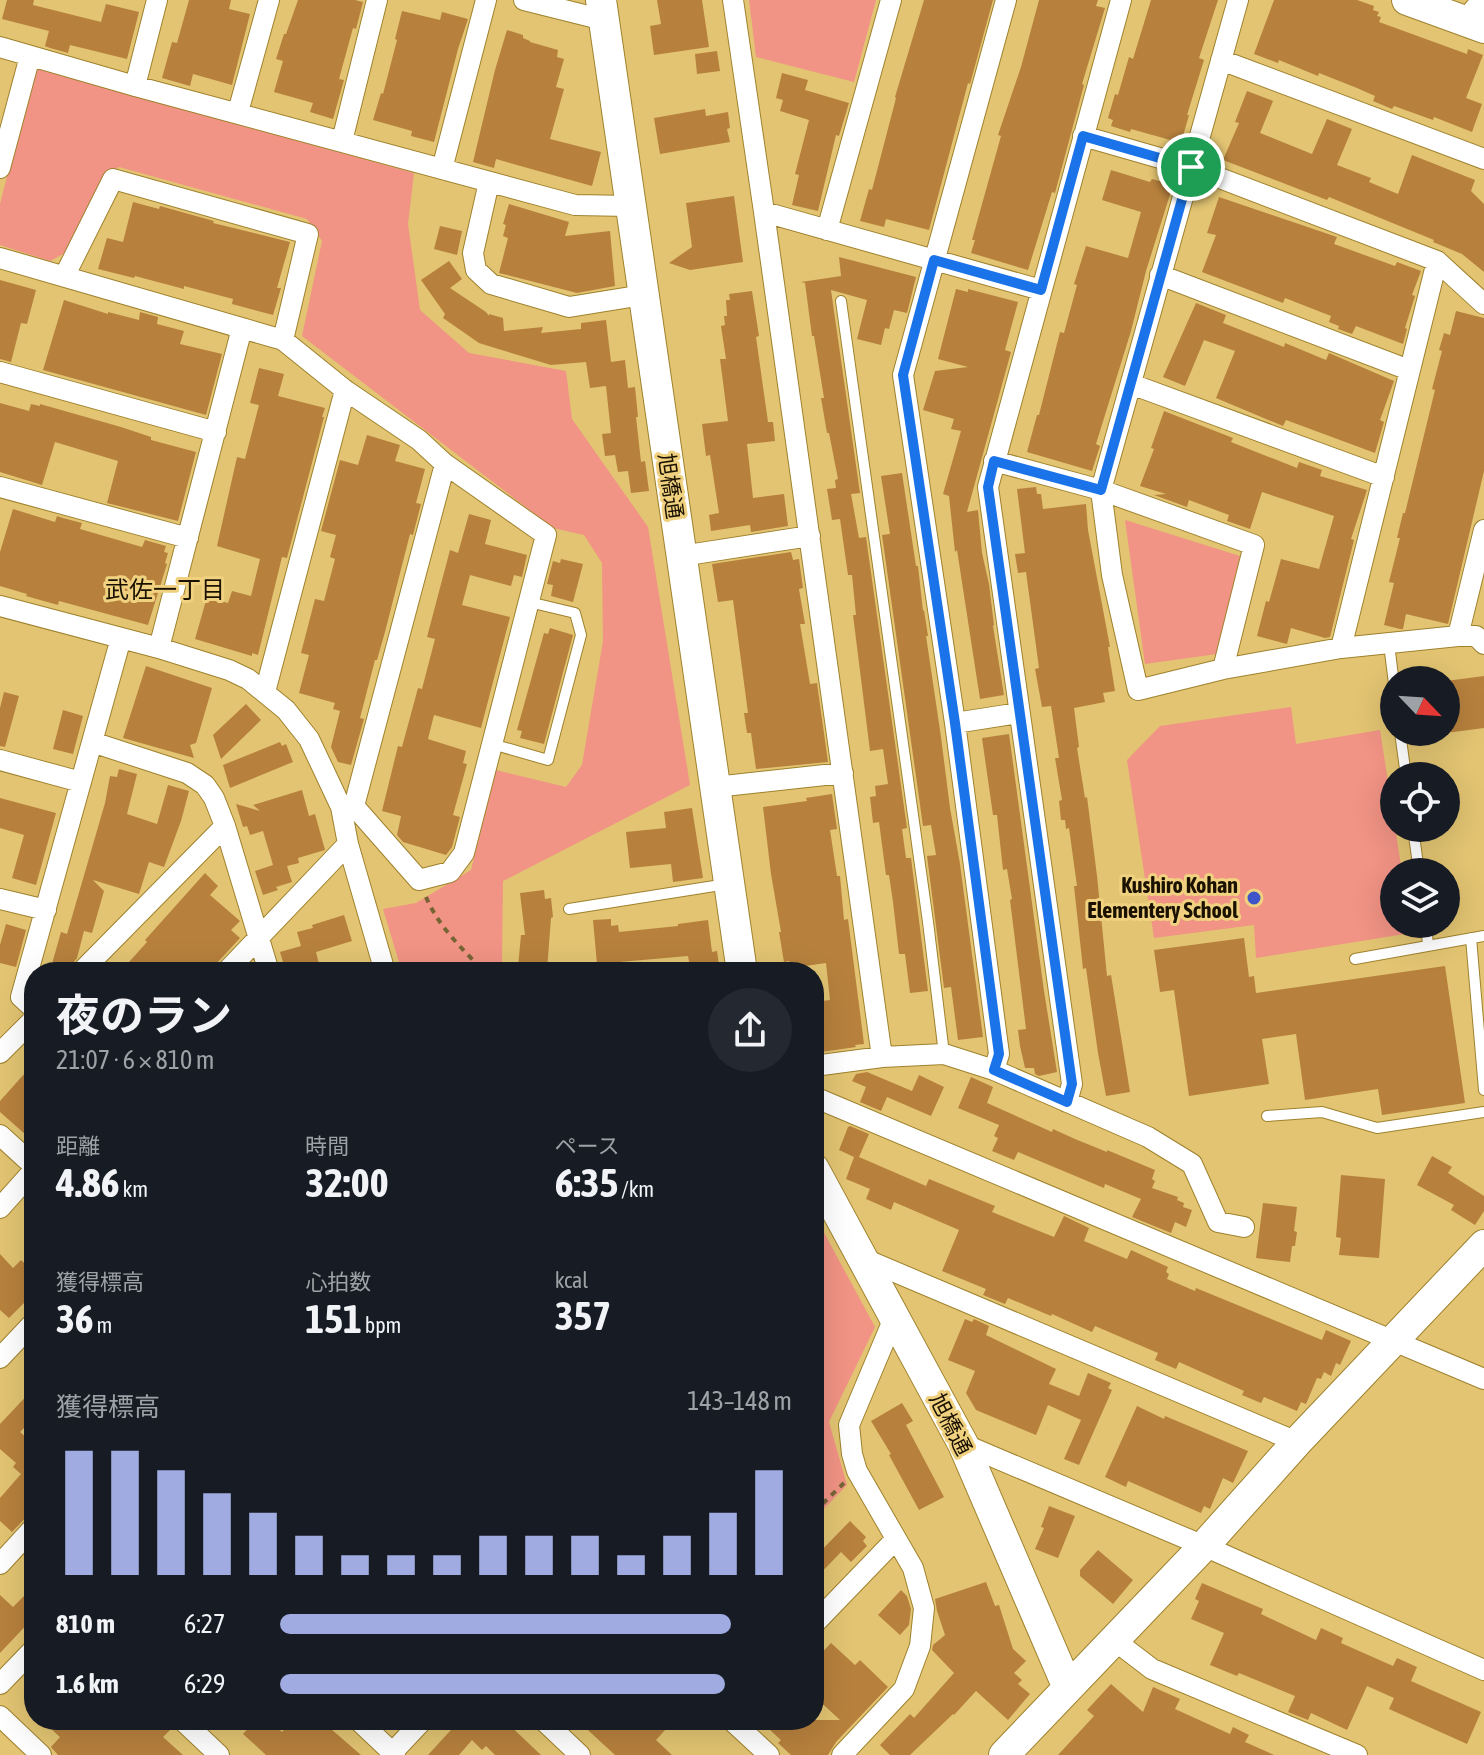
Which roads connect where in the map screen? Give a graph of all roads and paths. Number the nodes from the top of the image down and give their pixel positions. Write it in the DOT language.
graph roads {
  1 [pos="157,0"];
  2 [pos="269,0"];
  3 [pos="377,0"];
  4 [pos="486,0"];
  5 [pos="524,0"];
  6 [pos="733,0"];
  7 [pos="891,0"];
  8 [pos="1006,0"];
  9 [pos="1121,0"];
  10 [pos="1238,0"];
  11 [pos="1407,0"];
  12 [pos="602,10"];
  13 [pos="1477,17"];
  14 [pos="0,47"];
  15 [pos="30,56"];
  16 [pos="1221,60"];
  17 [pos="135,86"];
  18 [pos="238,112"];
  19 [pos="1083,136"];
  20 [pos="342,141"];
  21 [pos="1484,159"];
  22 [pos="1191,167"];
  23 [pos="0,168"];
  24 [pos="442,169"];
  25 [pos="489,182"];
  26 [pos="630,206"];
  27 [pos="764,212"];
  28 [pos="827,230"];
  29 [pos="0,258"];
  30 [pos="934,260"];
  31 [pos="1437,261"];
  32 [pos="65,275"];
  33 [pos="1160,275"];
  34 [pos="1041,290"];
  35 [pos="643,295"];
  36 [pos="841,301"];
  37 [pos="1484,304"];
  38 [pos="242,328"];
  39 [pos="283,340"];
  40 [pos="1409,370"];
  41 [pos="0,372"];
  42 [pos="1131,384"];
  43 [pos="345,390"];
  44 [pos="216,432"];
  45 [pos="994,461"];
  46 [pos="445,464"];
  47 [pos="1384,477"];
  48 [pos="0,487"];
  49 [pos="1101,490"];
  50 [pos="1484,530"];
  51 [pos="810,536"];
  52 [pos="188,538"];
  53 [pos="681,556"];
  54 [pos="529,602"];
  55 [pos="0,606"];
  56 [pos="1458,636"];
  57 [pos="121,638"];
  58 [pos="1389,644"];
  59 [pos="1484,644"];
  60 [pos="159,648"];
  61 [pos="1341,648"];
  62 [pos="1392,666"];
  63 [pos="1223,669"];
  64 [pos="265,692"];
  65 [pos="1019,713"];
  66 [pos="955,723"];
  67 [pos="92,742"];
  68 [pos="492,744"];
  69 [pos="0,760"];
  70 [pos="843,773"];
  71 [pos="81,782"];
  72 [pos="715,787"];
  73 [pos="348,807"];
  74 [pos="225,826"];
  75 [pos="348,844"];
  76 [pos="419,880"];
  77 [pos="729,884"];
  78 [pos="0,899"];
  79 [pos="569,909"];
  80 [pos="46,910"];
  81 [pos="1484,936"];
  82 [pos="1427,938"];
  83 [pos="1471,938"];
  84 [pos="258,939"];
  85 [pos="1428,945"];
  86 [pos="1355,959"];
  87 [pos="31,962"];
  88 [pos="91,962"];
  89 [pos="236,962"];
  90 [pos="266,962"];
  91 [pos="382,962"];
  92 [pos="475,962"];
  93 [pos="741,962"];
  94 [pos="24,1029"];
  95 [pos="0,1053"];
  96 [pos="944,1054"];
  97 [pos="882,1057"];
  98 [pos="824,1065"];
  99 [pos="994,1070"];
  100 [pos="1484,1090"];
  101 [pos="824,1101"];
  102 [pos="1067,1102"];
  103 [pos="1484,1112"];
  104 [pos="1267,1116"];
  105 [pos="0,1135"];
  106 [pos="24,1158"];
  107 [pos="24,1180"];
  108 [pos="824,1188"];
  109 [pos="0,1208"];
  110 [pos="1244,1227"];
  111 [pos="1484,1245"];
  112 [pos="862,1258"];
  113 [pos="894,1318"];
  114 [pos="24,1333"];
  115 [pos="1393,1340"];
  116 [pos="0,1358"];
  117 [pos="1484,1379"];
  118 [pos="1297,1442"];
  119 [pos="963,1444"];
  120 [pos="857,1471"];
  121 [pos="824,1502"];
  122 [pos="24,1538"];
  123 [pos="896,1539"];
  124 [pos="1204,1546"];
  125 [pos="0,1564"];
  126 [pos="824,1614"];
  127 [pos="1114,1640"];
  128 [pos="24,1658"];
  129 [pos="1484,1670"];
  130 [pos="2,1678"];
  131 [pos="1068,1688"];
  132 [pos="0,1716"];
  133 [pos="193,1730"];
  134 [pos="368,1730"];
  135 [pos="414,1730"];
  136 [pos="554,1730"];
  137 [pos="742,1730"];
  138 [pos="393,1754"];
  139 [pos="41,1755"];
  140 [pos="219,1755"];
  141 [pos="580,1755"];
  142 [pos="769,1755"];
  143 [pos="842,1755"];
  144 [pos="1004,1755"];
  145 [pos="1357,1755"];
  1 -- 17 [label="street"];
  2 -- 18 [label="street"];
  3 -- 20 [label="street"];
  4 -- 24 [label="street"];
  5 -- 12 [label="street"];
  6 -- 27 [label="street"];
  7 -- 28 [label="street"];
  8 -- 30 [label="street"];
  9 -- 19 [label="street"];
  10 -- 16 [label="street"];
  11 -- 13 [label="street"];
  12 -- 26 [label="street, 旭橋通"];
  14 -- 15 [label="street"];
  15 -- 17 [label="street"];
  15 -- 23 [label="street"];
  16 -- 21 [label="street"];
  16 -- 22 [label="street"];
  17 -- 18 [label="street"];
  18 -- 20 [label="street"];
  19 -- 22 [label="street"];
  19 -- 34 [label="street"];
  20 -- 24 [label="street"];
  22 -- 31 [label="street"];
  22 -- 33 [label="street"];
  24 -- 25 [label="street"];
  25 -- 26 [label="street"];
  25 -- 35 [label="street"];
  26 -- 35 [label="street, 旭橋通"];
  27 -- 28 [label="street"];
  27 -- 51 [label="street"];
  28 -- 30 [label="street"];
  29 -- 32 [label="street"];
  30 -- 34 [label="street"];
  30 -- 66 [label="street"];
  31 -- 37 [label="street"];
  31 -- 40 [label="street"];
  32 -- 38 [label="street"];
  32 -- 39 [label="street"];
  33 -- 40 [label="street"];
  33 -- 42 [label="street"];
  34 -- 45 [label="street"];
  35 -- 53 [label="street, 旭橋通"];
  36 -- 96 [label="lane"];
  38 -- 39 [label="street"];
  38 -- 44 [label="street"];
  39 -- 43 [label="street"];
  40 -- 47 [label="street"];
  41 -- 44 [label="street"];
  42 -- 47 [label="street"];
  42 -- 49 [label="street"];
  43 -- 46 [label="street"];
  43 -- 64 [label="street"];
  44 -- 52 [label="street"];
  45 -- 49 [label="street"];
  45 -- 65 [label="street"];
  46 -- 54 [label="street"];
  46 -- 73 [label="street"];
  47 -- 61 [label="street"];
  48 -- 52 [label="street"];
  49 -- 63 [label="street"];
  49 -- 63 [label="street"];
  50 -- 56 [label="street"];
  51 -- 53 [label="street"];
  51 -- 70 [label="street"];
  52 -- 60 [label="street"];
  53 -- 72 [label="street, 旭橋通"];
  54 -- 68 [label="street"];
  54 -- 68 [label="lane"];
  55 -- 57 [label="street"];
  56 -- 58 [label="street"];
  56 -- 59 [label="street"];
  57 -- 60 [label="street"];
  57 -- 67 [label="street"];
  58 -- 61 [label="street"];
  58 -- 62 [label="lane"];
  60 -- 64 [label="street"];
  61 -- 63 [label="street"];
  64 -- 73 [label="street"];
  65 -- 66 [label="street"];
  65 -- 102 [label="street"];
  66 -- 99 [label="street"];
  67 -- 71 [label="street"];
  67 -- 74 [label="street"];
  68 -- 76 [label="street"];
  69 -- 71 [label="street"];
  70 -- 72 [label="street"];
  70 -- 97 [label="street"];
  71 -- 80 [label="street"];
  72 -- 77 [label="street, 旭橋通"];
  73 -- 75 [label="street"];
  73 -- 76 [label="street"];
  74 -- 84 [label="street"];
  74 -- 88 [label="street"];
  75 -- 84 [label="street"];
  75 -- 91 [label="street"];
  76 -- 92 [label="path"];
  77 -- 79 [label="lane"];
  77 -- 93 [label="street, 旭橋通"];
  78 -- 80 [label="street"];
  80 -- 87 [label="street"];
  81 -- 83 [label="lane"];
  82 -- 85 [label="lane"];
  83 -- 85 [label="lane"];
  83 -- 100 [label="lane"];
  84 -- 89 [label="street"];
  84 -- 90 [label="street"];
  85 -- 86 [label="lane"];
  94 -- 95 [label="street"];
  96 -- 97 [label="street"];
  96 -- 99 [label="street"];
  97 -- 98 [label="street"];
  99 -- 102 [label="street"];
  101 -- 115 [label="street"];
  102 -- 110 [label="street"];
  103 -- 104 [label="lane"];
  105 -- 106 [label="street"];
  107 -- 109 [label="street"];
  108 -- 112 [label="street, 旭橋通"];
  111 -- 115 [label="street"];
  112 -- 113 [label="street, 旭橋通"];
  112 -- 118 [label="street"];
  113 -- 119 [label="street, 旭橋通"];
  113 -- 120 [label="street"];
  114 -- 116 [label="street"];
  115 -- 117 [label="street"];
  115 -- 118 [label="street"];
  118 -- 124 [label="street"];
  119 -- 124 [label="street"];
  119 -- 131 [label="street, 旭橋通"];
  120 -- 121 [label="path"];
  120 -- 123 [label="street"];
  122 -- 125 [label="street"];
  123 -- 126 [label="street"];
  123 -- 143 [label="street"];
  124 -- 127 [label="street"];
  124 -- 129 [label="street"];
  127 -- 131 [label="street"];
  127 -- 145 [label="street"];
  128 -- 130 [label="street"];
  131 -- 144 [label="street"];
  132 -- 139 [label="street"];
  133 -- 140 [label="street"];
  134 -- 138 [label="street"];
  135 -- 138 [label="street"];
  136 -- 141 [label="street"];
  137 -- 142 [label="street"];
}
